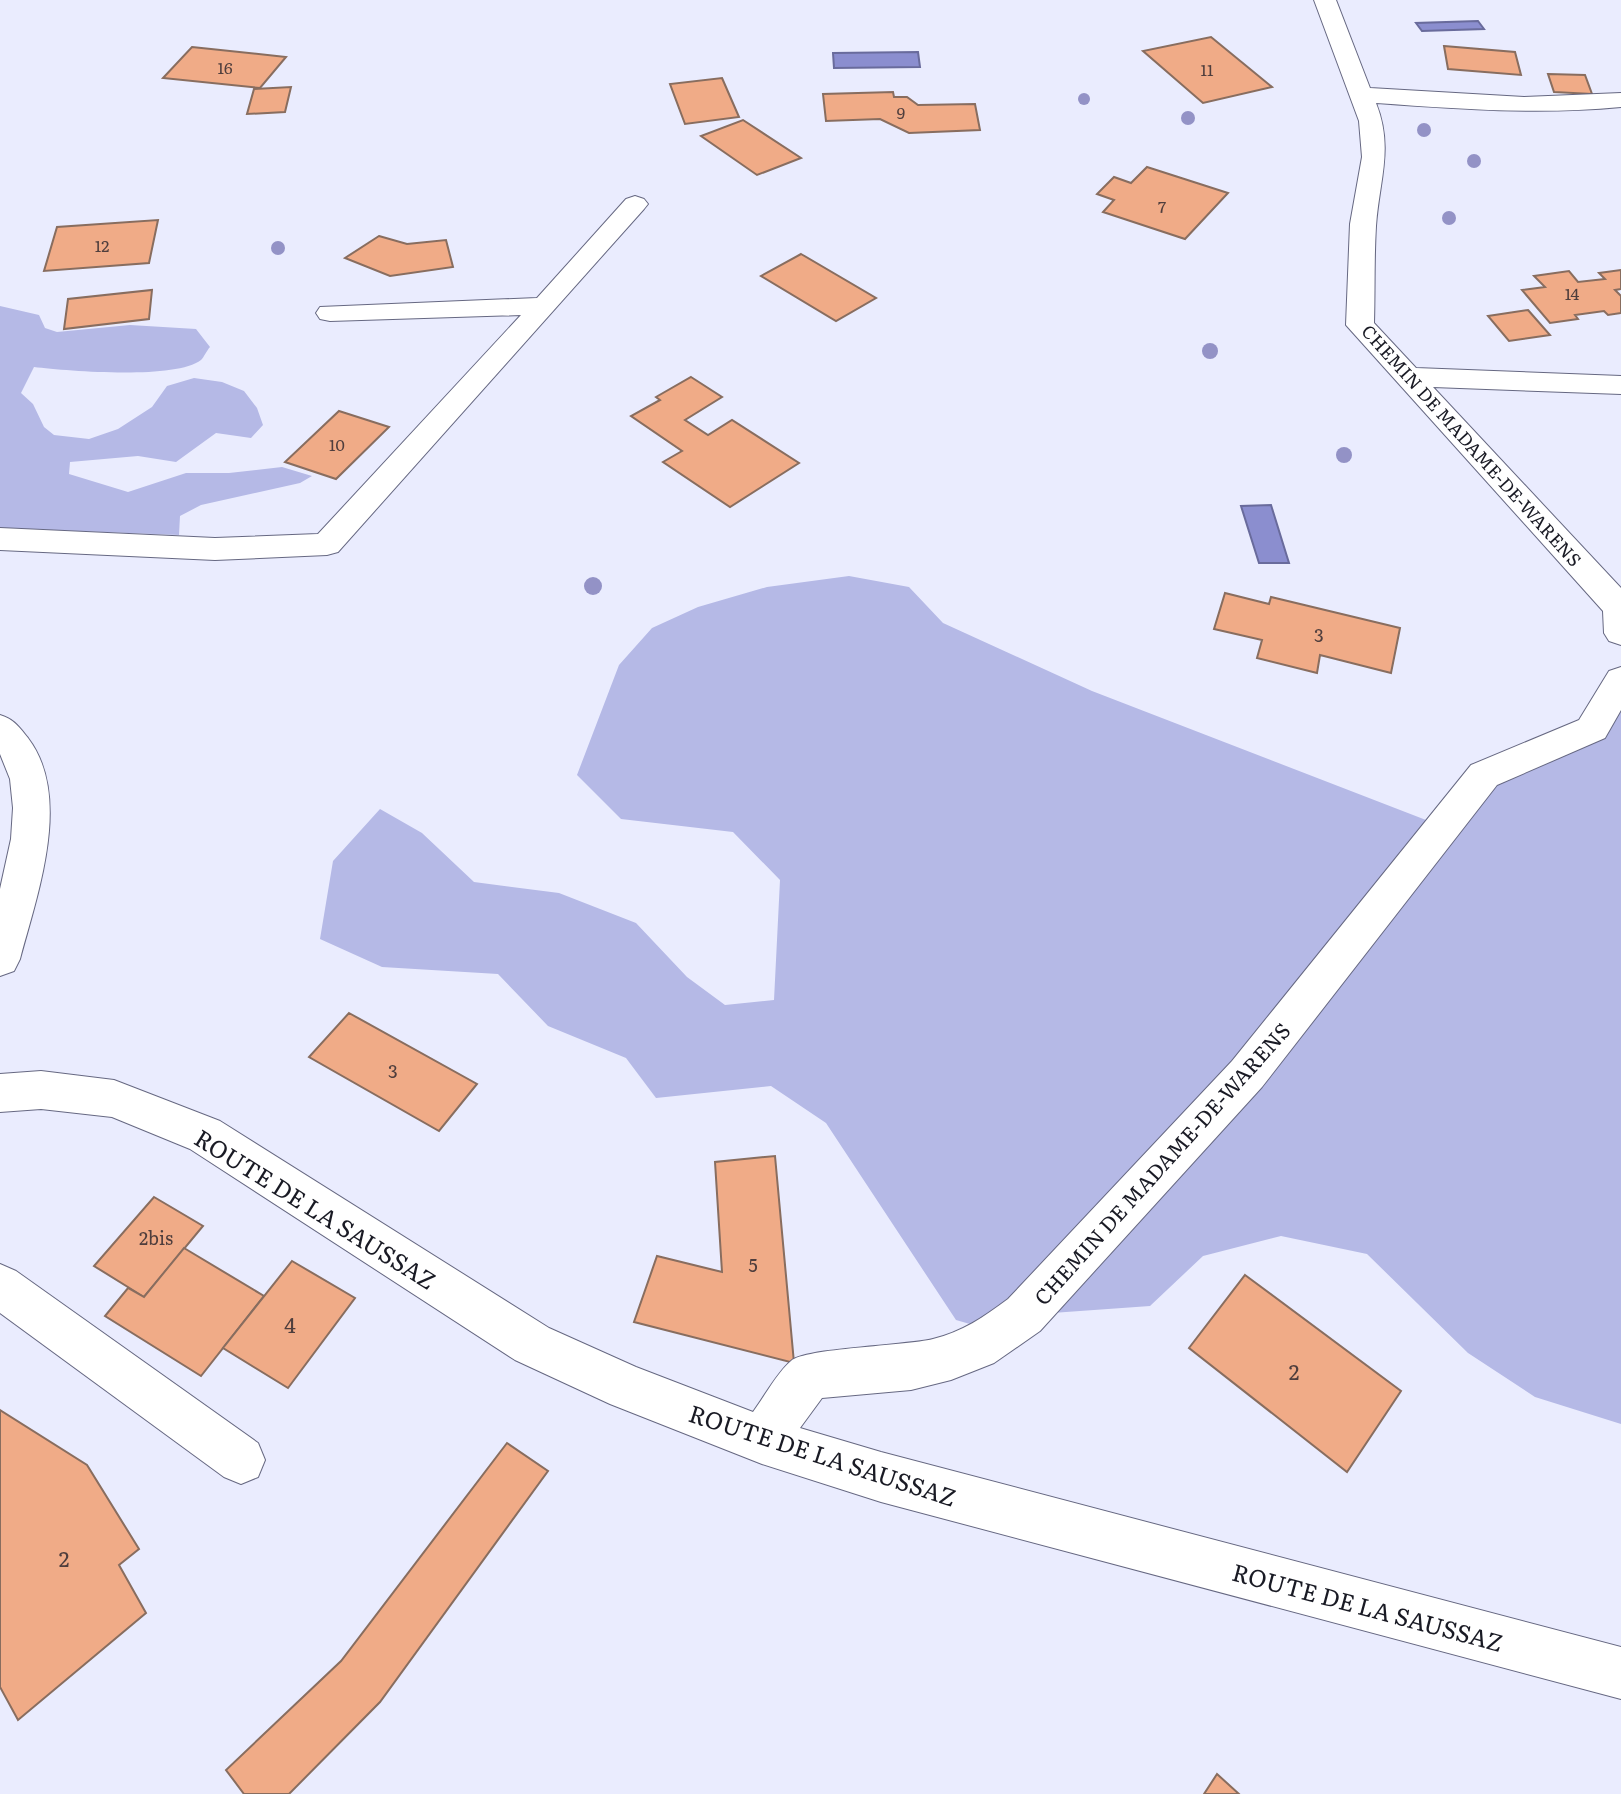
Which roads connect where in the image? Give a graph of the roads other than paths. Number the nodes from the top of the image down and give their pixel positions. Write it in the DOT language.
graph roads {
  1 [pos="1325,0"];
  2 [pos="1362,95"];
  3 [pos="1621,100"];
  4 [pos="635,204"];
  5 [pos="545,306"];
  6 [pos="330,313"];
  7 [pos="1410,377"];
  8 [pos="1621,385"];
  9 [pos="0,539"];
  10 [pos="1621,633"];
  11 [pos="1621,680"];
  12 [pos="0,728"];
  13 [pos="0,959"];
  14 [pos="0,1093"];
  15 [pos="0,1286"];
  16 [pos="762,1440"];
  17 [pos="241,1460"];
  18 [pos="1621,1673"];
  1 -- 2 [label="street, CHEMIN DE MADAME-DE-WARENS"];
  2 -- 3 [label="street"];
  2 -- 7 [label="street, CHEMIN DE MADAME-DE-WARENS"];
  4 -- 5 [label="street"];
  5 -- 6 [label="street"];
  5 -- 9 [label="street"];
  7 -- 8 [label="street"];
  7 -- 10 [label="street, CHEMIN DE MADAME-DE-WARENS"];
  11 -- 16 [label="street, CHEMIN DE MADAME-DE-WARENS"];
  12 -- 13 [label="street"];
  14 -- 16 [label="street, ROUTE DE LA SAUSSAZ"];
  15 -- 17 [label="street"];
  16 -- 18 [label="street, ROUTE DE LA SAUSSAZ"];
}
